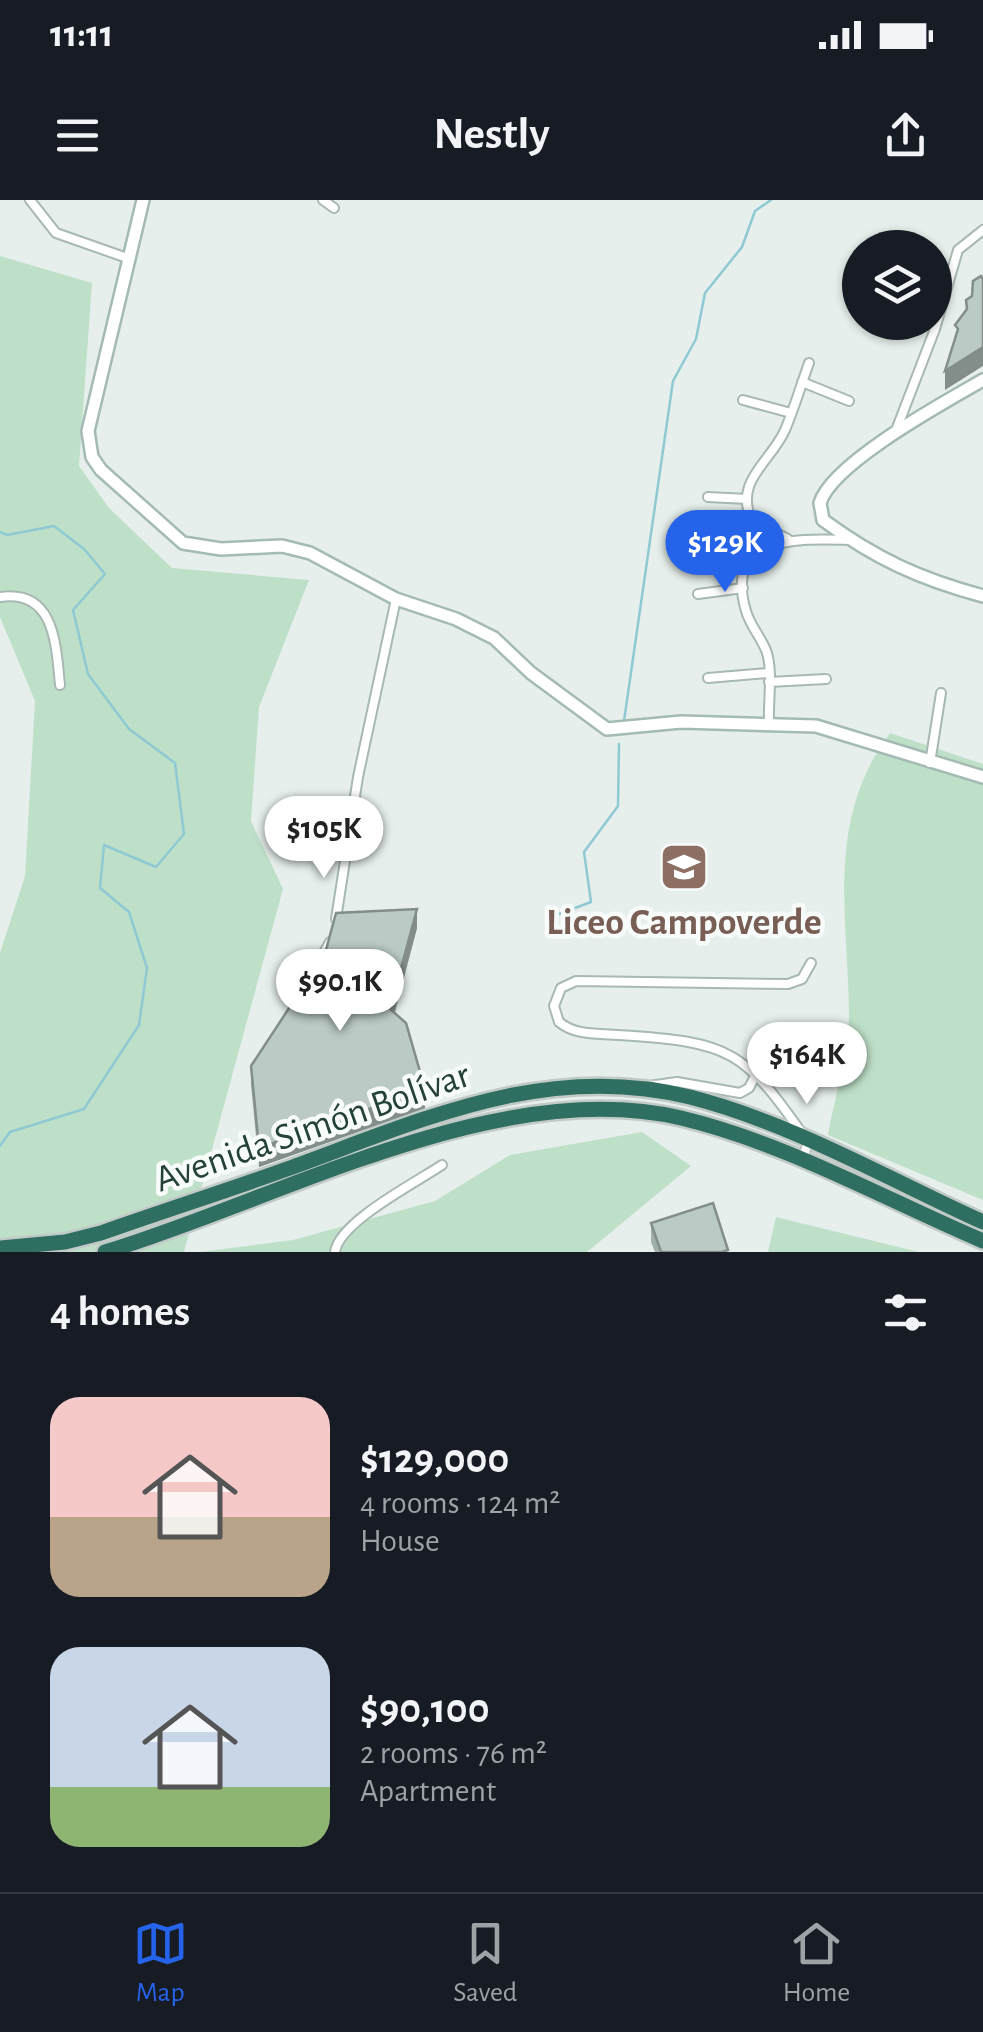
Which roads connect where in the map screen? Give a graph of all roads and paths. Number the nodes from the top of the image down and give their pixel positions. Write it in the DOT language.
graph roads {
  1 [pos="30,200"];
  2 [pos="143,200"];
  3 [pos="323,200"];
  4 [pos="334,208"];
  5 [pos="983,230"];
  6 [pos="130,258"];
  7 [pos="809,363"];
  8 [pos="983,380"];
  9 [pos="802,382"];
  10 [pos="743,400"];
  11 [pos="849,401"];
  12 [pos="791,413"];
  13 [pos="895,433"];
  14 [pos="708,497"];
  15 [pos="747,499"];
  16 [pos="788,539"];
  17 [pos="850,540"];
  18 [pos="743,588"];
  19 [pos="698,594"];
  20 [pos="983,596"];
  21 [pos="0,597"];
  22 [pos="396,599"];
  23 [pos="708,678"];
  24 [pos="769,678"];
  25 [pos="826,679"];
  26 [pos="60,685"];
  27 [pos="941,693"];
  28 [pos="769,723"];
  29 [pos="930,764"];
  30 [pos="983,777"];
  31 [pos="811,963"];
  32 [pos="293,1014"];
  33 [pos="757,1072"];
  34 [pos="645,1088"];
  35 [pos="808,1142"];
  36 [pos="284,1150"];
  37 [pos="801,1162"];
  38 [pos="442,1166"];
  39 [pos="288,1168"];
  40 [pos="983,1222"];
  41 [pos="983,1241"];
  42 [pos="0,1248"];
  43 [pos="105,1252"];
  44 [pos="334,1252"];
  1 -- 6 [label="street"];
  2 -- 6 [label="street"];
  3 -- 4 [label="street"];
  5 -- 13 [label="street"];
  6 -- 22 [label="street"];
  7 -- 9 [label="street"];
  8 -- 13 [label="street"];
  9 -- 11 [label="street"];
  9 -- 12 [label="street"];
  10 -- 12 [label="street"];
  12 -- 15 [label="street"];
  13 -- 17 [label="street"];
  14 -- 15 [label="street"];
  15 -- 16 [label="street"];
  16 -- 17 [label="street"];
  16 -- 18 [label="street"];
  17 -- 20 [label="street"];
  18 -- 19 [label="street"];
  18 -- 24 [label="street"];
  21 -- 26 [label="street"];
  22 -- 28 [label="street"];
  22 -- 32 [label="street"];
  23 -- 24 [label="street"];
  24 -- 25 [label="street"];
  24 -- 28 [label="street"];
  27 -- 29 [label="street"];
  28 -- 29 [label="street"];
  29 -- 30 [label="street"];
  31 -- 33 [label="street"];
  33 -- 34 [label="street"];
  33 -- 35 [label="street"];
  34 -- 35 [label="highway, Avenida Simón Bolívar"];
  34 -- 39 [label="highway, Avenida Simón Bolívar"];
  35 -- 37 [label="street"];
  35 -- 40 [label="highway, Avenida Simón Bolívar"];
  36 -- 39 [label="street"];
  37 -- 41 [label="highway, Avenida Simón Bolívar"];
  37 -- 43 [label="highway, Avenida Simón Bolívar"];
  38 -- 44 [label="street"];
  39 -- 42 [label="highway, Avenida Simón Bolívar"];
}
